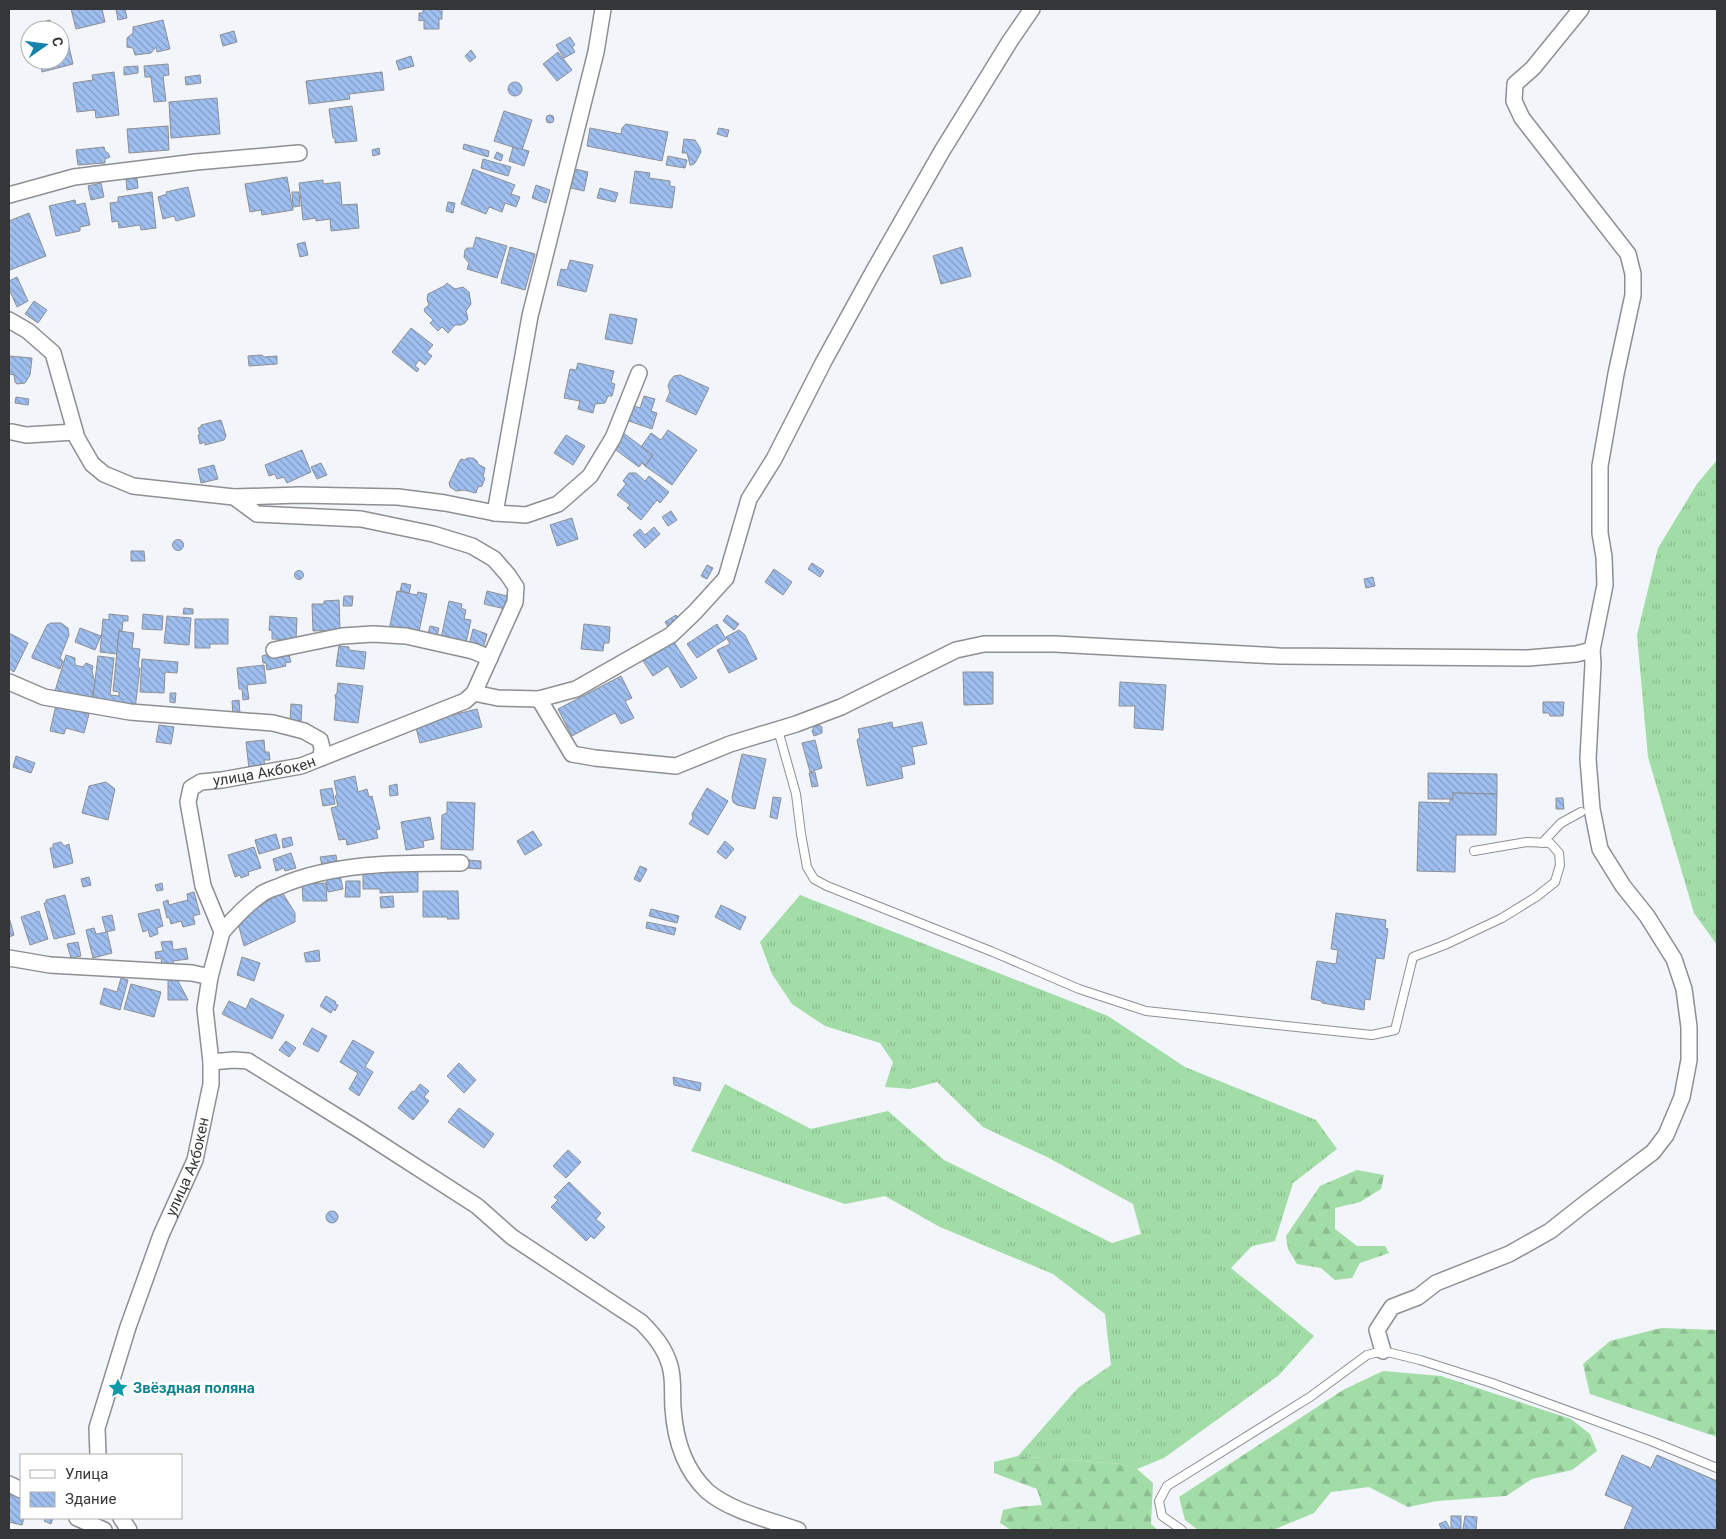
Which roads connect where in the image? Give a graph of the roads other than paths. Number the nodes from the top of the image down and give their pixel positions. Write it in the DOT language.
graph roads {
  1 [pos="603,9"];
  2 [pos="1032,9"];
  3 [pos="1581,9"];
  4 [pos="299,153"];
  5 [pos="9,195"];
  6 [pos="9,320"];
  7 [pos="639,373"];
  8 [pos="12,432"];
  9 [pos="76,432"];
  10 [pos="234,497"];
  11 [pos="495,513"];
  12 [pos="274,650"];
  13 [pos="1592,650"];
  14 [pos="490,658"];
  15 [pos="9,682"];
  16 [pos="474,693"];
  17 [pos="539,699"];
  18 [pos="778,730"];
  19 [pos="321,758"];
  20 [pos="1587,811"];
  21 [pos="1542,843"];
  22 [pos="1474,851"];
  23 [pos="461,863"];
  24 [pos="222,932"];
  25 [pos="9,958"];
  26 [pos="210,977"];
  27 [pos="211,1062"];
  28 [pos="1384,1351"];
  29 [pos="98,1454"];
  30 [pos="1717,1468"];
  31 [pos="80,1519"];
  32 [pos="122,1519"];
  33 [pos="104,1530"];
  34 [pos="129,1530"];
  35 [pos="798,1530"];
  36 [pos="1182,1530"];
  1 -- 11 [label="street"];
  2 -- 17 [label="street"];
  3 -- 13 [label="street"];
  4 -- 5 [label="street"];
  6 -- 9 [label="street"];
  7 -- 11 [label="street"];
  8 -- 9 [label="street"];
  9 -- 10 [label="street"];
  10 -- 11 [label="street"];
  10 -- 14 [label="street"];
  12 -- 14 [label="street"];
  13 -- 18 [label="street"];
  13 -- 20 [label="street"];
  14 -- 16 [label="street"];
  15 -- 19 [label="street"];
  16 -- 17 [label="street"];
  16 -- 19 [label="street, улица Акбокен"];
  17 -- 18 [label="street"];
  18 -- 21 [label="lane"];
  19 -- 24 [label="street, улица Акбокен"];
  20 -- 21 [label="lane"];
  20 -- 28 [label="street"];
  21 -- 22 [label="lane"];
  23 -- 24 [label="street"];
  24 -- 26 [label="street, улица Акбокен"];
  25 -- 26 [label="street"];
  26 -- 27 [label="street, улица Акбокен"];
  27 -- 29 [label="street, улица Акбокен"];
  27 -- 35 [label="street"];
  28 -- 30 [label="lane"];
  28 -- 36 [label="lane"];
  31 -- 33 [label="street"];
  32 -- 34 [label="street"];
}
